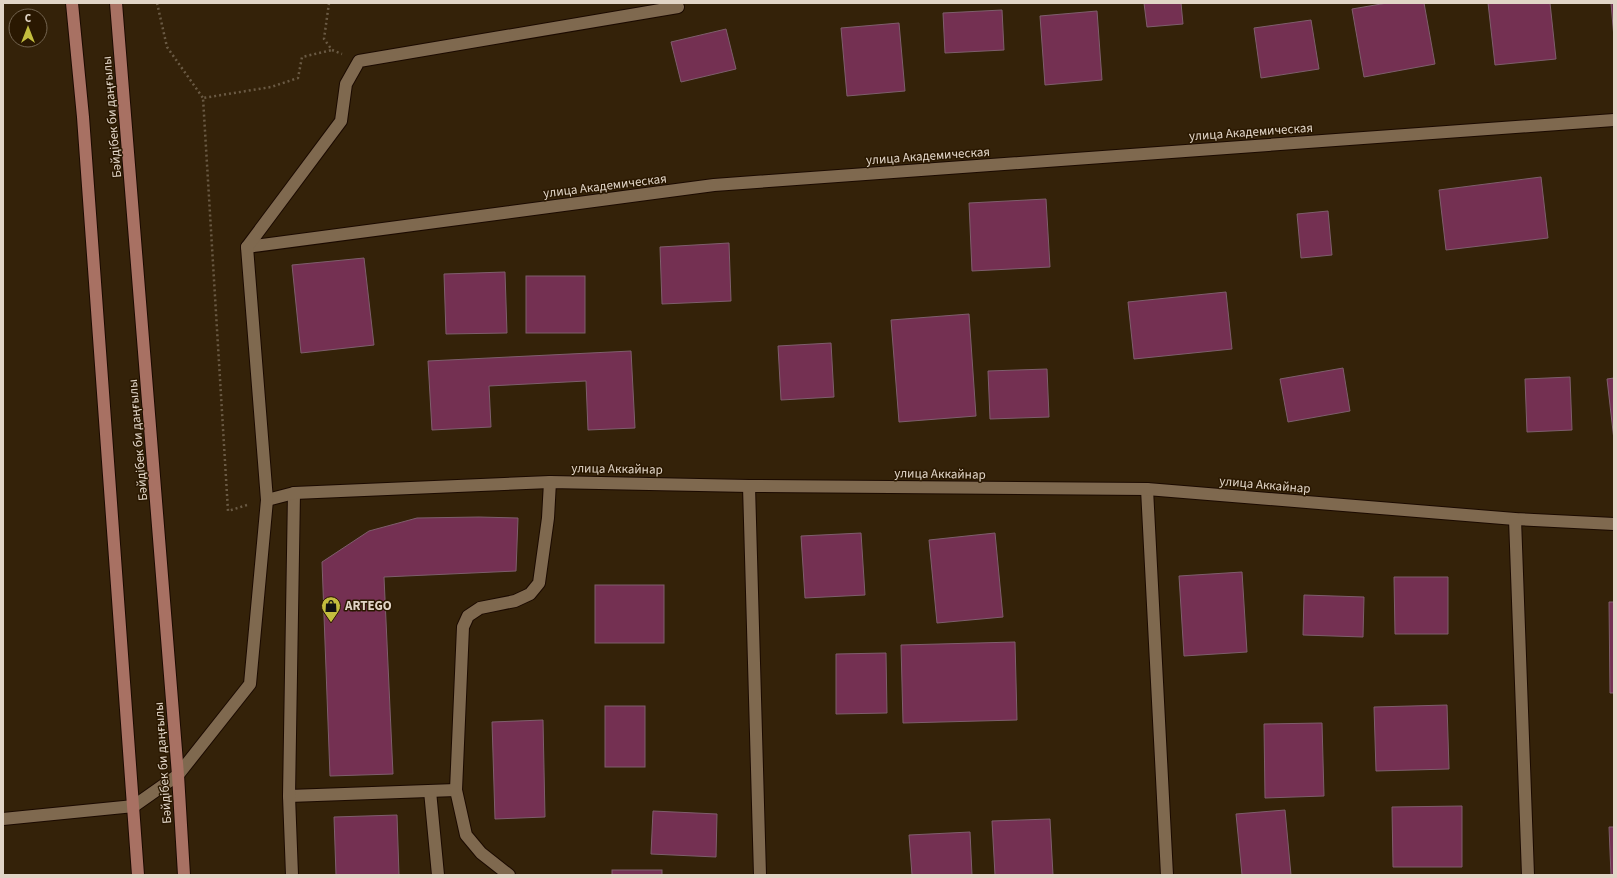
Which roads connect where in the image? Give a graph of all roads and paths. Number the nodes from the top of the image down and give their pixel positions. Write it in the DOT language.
graph roads {
  1 [pos="72,3"];
  2 [pos="116,3"];
  3 [pos="157,3"];
  4 [pos="330,3"];
  5 [pos="678,7"];
  6 [pos="359,61"];
  7 [pos="203,98"];
  8 [pos="1614,120"];
  9 [pos="247,247"];
  10 [pos="550,482"];
  11 [pos="749,486"];
  12 [pos="1147,490"];
  13 [pos="294,493"];
  14 [pos="266,500"];
  15 [pos="1515,519"];
  16 [pos="1614,524"];
  17 [pos="178,775"];
  18 [pos="456,790"];
  19 [pos="430,791"];
  20 [pos="289,796"];
  21 [pos="134,806"];
  22 [pos="3,819"];
  23 [pos="138,875"];
  24 [pos="184,875"];
  25 [pos="292,875"];
  26 [pos="438,875"];
  27 [pos="509,875"];
  28 [pos="760,875"];
  29 [pos="1167,875"];
  30 [pos="1528,875"];
  1 -- 21 [label="main road"];
  2 -- 17 [label="main road, Бәйдібек би даңғылы"];
  3 -- 7 [label="path"];
  4 -- 6 [label="path"];
  5 -- 6 [label="street"];
  6 -- 9 [label="street"];
  8 -- 9 [label="street, улица Академическая"];
  9 -- 14 [label="street"];
  10 -- 11 [label="street, улица Аккайнар"];
  10 -- 13 [label="street, улица Аккайнар"];
  10 -- 18 [label="street"];
  11 -- 12 [label="street, улица Аккайнар"];
  11 -- 28 [label="street"];
  12 -- 15 [label="street, улица Аккайнар"];
  12 -- 29 [label="street"];
  13 -- 14 [label="street, улица Аккайнар"];
  13 -- 20 [label="street"];
  14 -- 17 [label="street"];
  15 -- 16 [label="street, улица Аккайнар"];
  15 -- 30 [label="street"];
  17 -- 21 [label="street"];
  17 -- 24 [label="main road, Бәйдібек би даңғылы"];
  18 -- 19 [label="street"];
  18 -- 27 [label="street"];
  19 -- 20 [label="street"];
  19 -- 26 [label="street"];
  20 -- 25 [label="street"];
  21 -- 22 [label="street"];
  21 -- 23 [label="main road"];
}
